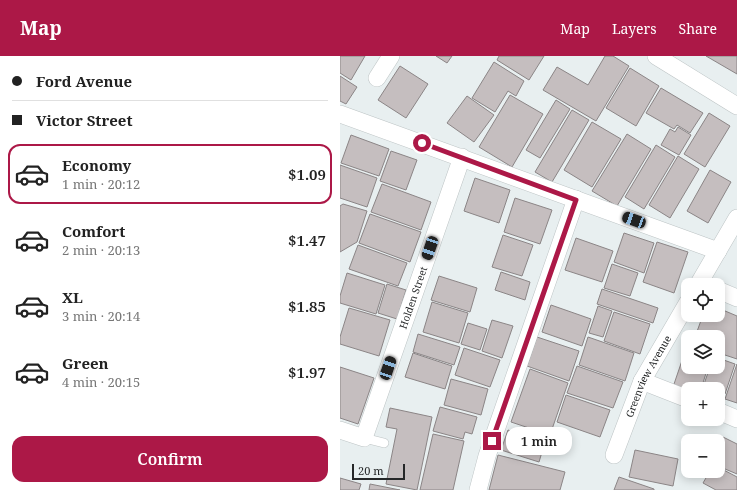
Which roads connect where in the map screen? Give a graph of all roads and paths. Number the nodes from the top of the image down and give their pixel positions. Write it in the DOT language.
graph roads {
  1 [pos="391,56"];
  2 [pos="656,56"];
  3 [pos="377,78"];
  4 [pos="737,106"];
  5 [pos="342,120"];
  6 [pos="462,157"];
  7 [pos="576,200"];
  8 [pos="737,218"];
  9 [pos="718,251"];
  10 [pos="704,278"];
  11 [pos="725,293"];
  12 [pos="737,298"];
  13 [pos="681,314"];
  14 [pos="642,380"];
  15 [pos="681,396"];
  16 [pos="725,414"];
  17 [pos="737,419"];
  18 [pos="340,430"];
  19 [pos="364,438"];
  20 [pos="384,443"];
  21 [pos="614,455"];
  22 [pos="478,490"];
  1 -- 3 [label="street"];
  2 -- 4 [label="street"];
  5 -- 6 [label="street"];
  6 -- 7 [label="street"];
  6 -- 19 [label="street, Holden Street"];
  7 -- 9 [label="street"];
  7 -- 22 [label="street"];
  8 -- 9 [label="street"];
  9 -- 10 [label="street"];
  11 -- 12 [label="street"];
  13 -- 14 [label="street, Greenview Avenue"];
  14 -- 15 [label="street"];
  14 -- 21 [label="street, Greenview Avenue"];
  16 -- 17 [label="street"];
  18 -- 19 [label="street"];
  19 -- 20 [label="lane"];
}
